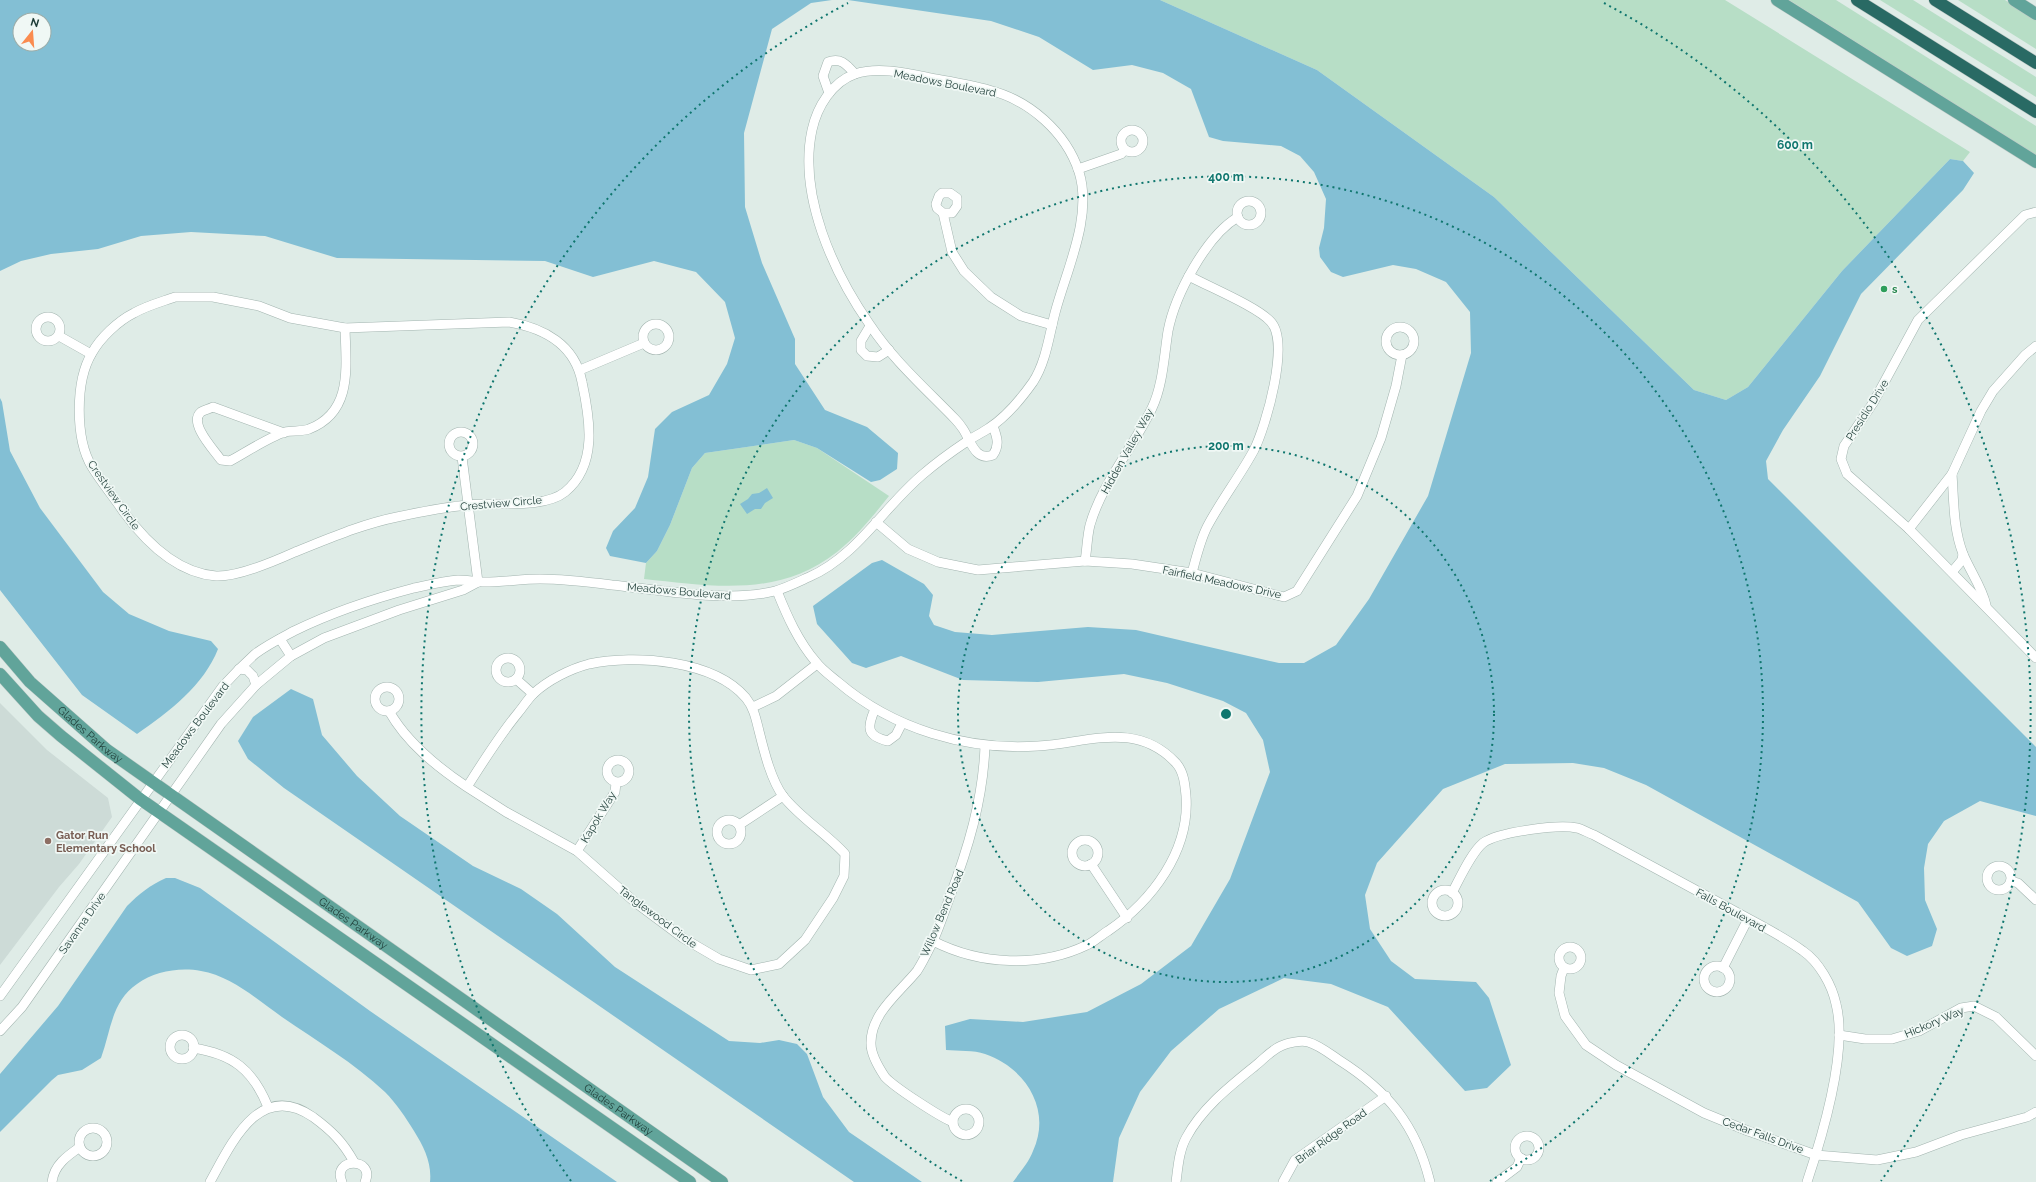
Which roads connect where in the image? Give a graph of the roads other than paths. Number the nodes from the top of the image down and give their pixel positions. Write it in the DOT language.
graph roads {
  1 [pos="1777,0"];
  2 [pos="1857,0"];
  3 [pos="1935,0"];
  4 [pos="2014,0"];
  5 [pos="2036,14"];
  6 [pos="2036,63"];
  7 [pos="855,74"];
  8 [pos="829,93"];
  9 [pos="2036,112"];
  10 [pos="1125,150"];
  11 [pos="2036,162"];
  12 [pos="1078,169"];
  13 [pos="2036,212"];
  14 [pos="943,213"];
  15 [pos="1238,217"];
  16 [pos="1189,276"];
  17 [pos="1052,325"];
  18 [pos="870,326"];
  19 [pos="345,328"];
  20 [pos="59,336"];
  21 [pos="644,343"];
  22 [pos="2036,346"];
  23 [pos="889,350"];
  24 [pos="91,354"];
  25 [pos="1402,356"];
  26 [pos="580,370"];
  27 [pos="993,426"];
  28 [pos="284,432"];
  29 [pos="968,440"];
  30 [pos="462,457"];
  31 [pos="1952,474"];
  32 [pos="468,505"];
  33 [pos="876,522"];
  34 [pos="1909,529"];
  35 [pos="1963,554"];
  36 [pos="1085,561"];
  37 [pos="1952,572"];
  38 [pos="1192,573"];
  39 [pos="478,582"];
  40 [pos="777,591"];
  41 [pos="1987,606"];
  42 [pos="280,639"];
  43 [pos="0,647"];
  44 [pos="291,656"];
  45 [pos="2036,658"];
  46 [pos="817,664"];
  47 [pos="239,669"];
  48 [pos="0,674"];
  49 [pos="516,679"];
  50 [pos="256,685"];
  51 [pos="533,694"];
  52 [pos="753,707"];
  53 [pos="875,709"];
  54 [pos="389,711"];
  55 [pos="902,723"];
  56 [pos="985,746"];
  57 [pos="152,783"];
  58 [pos="616,783"];
  59 [pos="467,788"];
  60 [pos="171,796"];
  61 [pos="783,796"];
  62 [pos="140,799"];
  63 [pos="160,812"];
  64 [pos="739,825"];
  65 [pos="577,851"];
  66 [pos="1091,864"];
  67 [pos="2011,881"];
  68 [pos="1452,893"];
  69 [pos="2036,900"];
  70 [pos="1127,918"];
  71 [pos="1748,919"];
  72 [pos="933,941"];
  73 [pos="1564,968"];
  74 [pos="1723,968"];
  75 [pos="0,996"];
  76 [pos="0,1031"];
  77 [pos="1839,1035"];
  78 [pos="193,1048"];
  79 [pos="2036,1056"];
  80 [pos="1386,1096"];
  81 [pos="268,1107"];
  82 [pos="2036,1112"];
  83 [pos="953,1122"];
  84 [pos="80,1147"];
  85 [pos="1816,1155"];
  86 [pos="1521,1158"];
  87 [pos="354,1162"];
  88 [pos="52,1182"];
  89 [pos="210,1182"];
  90 [pos="342,1182"];
  91 [pos="365,1182"];
  92 [pos="690,1182"];
  93 [pos="722,1182"];
  94 [pos="1176,1182"];
  95 [pos="1284,1182"];
  96 [pos="1430,1182"];
  97 [pos="1498,1182"];
  98 [pos="1807,1182"];
  1 -- 11 [label="main road"];
  2 -- 9 [label="highway"];
  3 -- 6 [label="highway"];
  4 -- 5 [label="main road"];
  7 -- 8 [label="street, Meadows Boulevard"];
  7 -- 8 [label="street"];
  7 -- 12 [label="street, Meadows Boulevard"];
  8 -- 18 [label="street, Meadows Boulevard"];
  10 -- 12 [label="street"];
  12 -- 17 [label="street, Meadows Boulevard"];
  13 -- 34 [label="street, Presidio Drive"];
  14 -- 17 [label="street"];
  15 -- 16 [label="street, Hidden Valley Way"];
  16 -- 36 [label="street, Hidden Valley Way"];
  16 -- 38 [label="street"];
  17 -- 27 [label="street, Meadows Boulevard"];
  18 -- 23 [label="street, Meadows Boulevard"];
  18 -- 23 [label="street"];
  19 -- 24 [label="street, Crestview Circle"];
  19 -- 26 [label="street, Crestview Circle"];
  19 -- 28 [label="street"];
  20 -- 24 [label="street"];
  21 -- 26 [label="street"];
  22 -- 31 [label="street"];
  23 -- 29 [label="street, Meadows Boulevard"];
  24 -- 32 [label="street, Crestview Circle"];
  25 -- 38 [label="street, Fairfield Meadows Drive"];
  26 -- 32 [label="street, Crestview Circle"];
  27 -- 29 [label="street, Meadows Boulevard"];
  27 -- 29 [label="street"];
  28 -- 28 [label="street"];
  29 -- 33 [label="street, Meadows Boulevard"];
  30 -- 32 [label="street"];
  31 -- 34 [label="street"];
  31 -- 35 [label="street"];
  32 -- 39 [label="street"];
  33 -- 36 [label="street, Fairfield Meadows Drive"];
  33 -- 40 [label="street, Meadows Boulevard"];
  34 -- 37 [label="street, Presidio Drive"];
  35 -- 37 [label="street"];
  35 -- 41 [label="street"];
  36 -- 38 [label="street, Fairfield Meadows Drive"];
  37 -- 41 [label="street, Presidio Drive"];
  39 -- 40 [label="street, Meadows Boulevard"];
  39 -- 42 [label="street, Meadows Boulevard"];
  39 -- 44 [label="street, Meadows Boulevard"];
  40 -- 46 [label="street"];
  41 -- 45 [label="street, Presidio Drive"];
  42 -- 44 [label="street"];
  42 -- 47 [label="street, Meadows Boulevard"];
  43 -- 57 [label="main road, Glades Parkway"];
  44 -- 50 [label="street, Meadows Boulevard"];
  46 -- 52 [label="street"];
  46 -- 53 [label="street"];
  47 -- 50 [label="street"];
  47 -- 57 [label="street, Meadows Boulevard"];
  48 -- 62 [label="main road, Glades Parkway"];
  49 -- 51 [label="street"];
  50 -- 60 [label="street, Meadows Boulevard"];
  51 -- 52 [label="street, Tanglewood Circle"];
  51 -- 59 [label="street, Tanglewood Circle"];
  52 -- 61 [label="street, Tanglewood Circle"];
  53 -- 55 [label="street"];
  53 -- 55 [label="street"];
  54 -- 59 [label="street, Tanglewood Circle"];
  55 -- 56 [label="street"];
  56 -- 70 [label="street"];
  56 -- 72 [label="street, Willow Bend Road"];
  57 -- 60 [label="main road, Glades Parkway"];
  57 -- 62 [label="street, Meadows Boulevard"];
  58 -- 65 [label="street, Kapok Way"];
  59 -- 65 [label="street, Tanglewood Circle"];
  60 -- 63 [label="street, Meadows Boulevard"];
  60 -- 93 [label="main road, Glades Parkway"];
  61 -- 64 [label="street"];
  61 -- 65 [label="street, Tanglewood Circle"];
  62 -- 63 [label="main road, Glades Parkway"];
  62 -- 75 [label="street"];
  63 -- 76 [label="street, Savanna Drive"];
  63 -- 92 [label="main road, Glades Parkway"];
  66 -- 70 [label="street"];
  67 -- 69 [label="street"];
  68 -- 71 [label="street, Falls Boulevard"];
  70 -- 72 [label="street"];
  71 -- 74 [label="street"];
  71 -- 77 [label="street, Falls Boulevard"];
  72 -- 83 [label="street, Willow Bend Road"];
  73 -- 85 [label="street, Cedar Falls Drive"];
  77 -- 79 [label="street, Hickory Way"];
  77 -- 85 [label="street, Falls Boulevard"];
  78 -- 81 [label="street"];
  80 -- 94 [label="street"];
  80 -- 95 [label="street, Briar Ridge Road"];
  80 -- 96 [label="street"];
  81 -- 87 [label="street"];
  81 -- 89 [label="street"];
  82 -- 85 [label="street, Cedar Falls Drive"];
  84 -- 88 [label="street"];
  85 -- 98 [label="street, Falls Boulevard"];
  86 -- 97 [label="street"];
  87 -- 90 [label="street"];
  87 -- 91 [label="street"];
}
